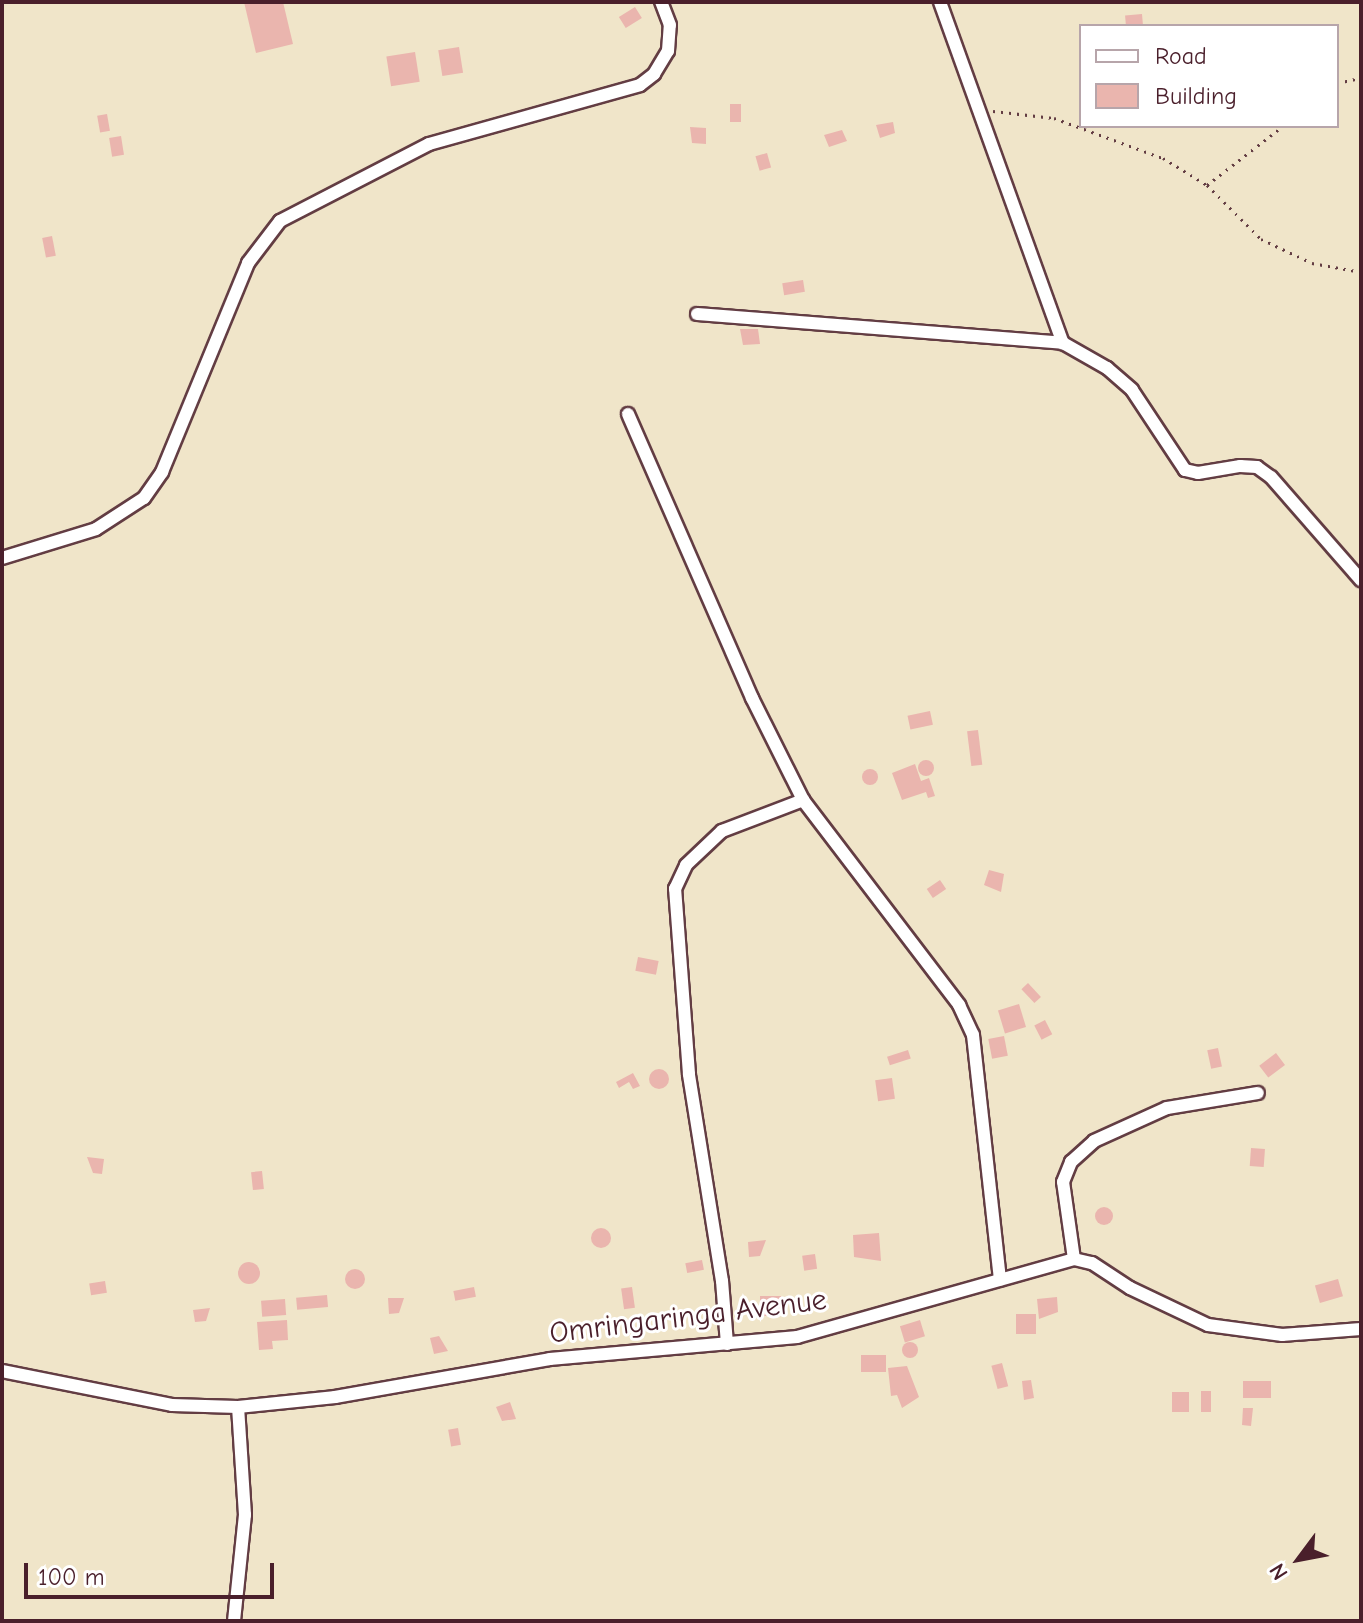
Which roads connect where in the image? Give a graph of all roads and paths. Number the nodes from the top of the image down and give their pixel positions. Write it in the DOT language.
graph roads {
  1 [pos="661,2"];
  2 [pos="940,2"];
  3 [pos="1361,78"];
  4 [pos="1339,83"];
  5 [pos="976,109"];
  6 [pos="1079,127"];
  7 [pos="1081,128"];
  8 [pos="1280,128"];
  9 [pos="1207,185"];
  10 [pos="1361,272"];
  11 [pos="697,314"];
  12 [pos="1063,343"];
  13 [pos="628,414"];
  14 [pos="2,558"];
  15 [pos="1361,580"];
  16 [pos="803,800"];
  17 [pos="1258,1093"];
  18 [pos="1074,1259"];
  19 [pos="1000,1280"];
  20 [pos="1361,1329"];
  21 [pos="727,1344"];
  22 [pos="2,1371"];
  23 [pos="238,1407"];
  24 [pos="234,1621"];
  1 -- 14 [label="street"];
  2 -- 5 [label="street"];
  3 -- 4 [label="path"];
  5 -- 6 [label="path"];
  5 -- 12 [label="street"];
  7 -- 9 [label="path"];
  8 -- 9 [label="path"];
  9 -- 10 [label="path"];
  11 -- 12 [label="street"];
  12 -- 15 [label="street"];
  13 -- 16 [label="street"];
  16 -- 19 [label="street"];
  16 -- 21 [label="street"];
  17 -- 18 [label="street"];
  18 -- 19 [label="street, Omringaringa Avenue"];
  18 -- 20 [label="street"];
  19 -- 21 [label="street, Omringaringa Avenue"];
  21 -- 23 [label="street, Omringaringa Avenue"];
  22 -- 23 [label="street, Omringaringa Avenue"];
  23 -- 24 [label="street"];
}
